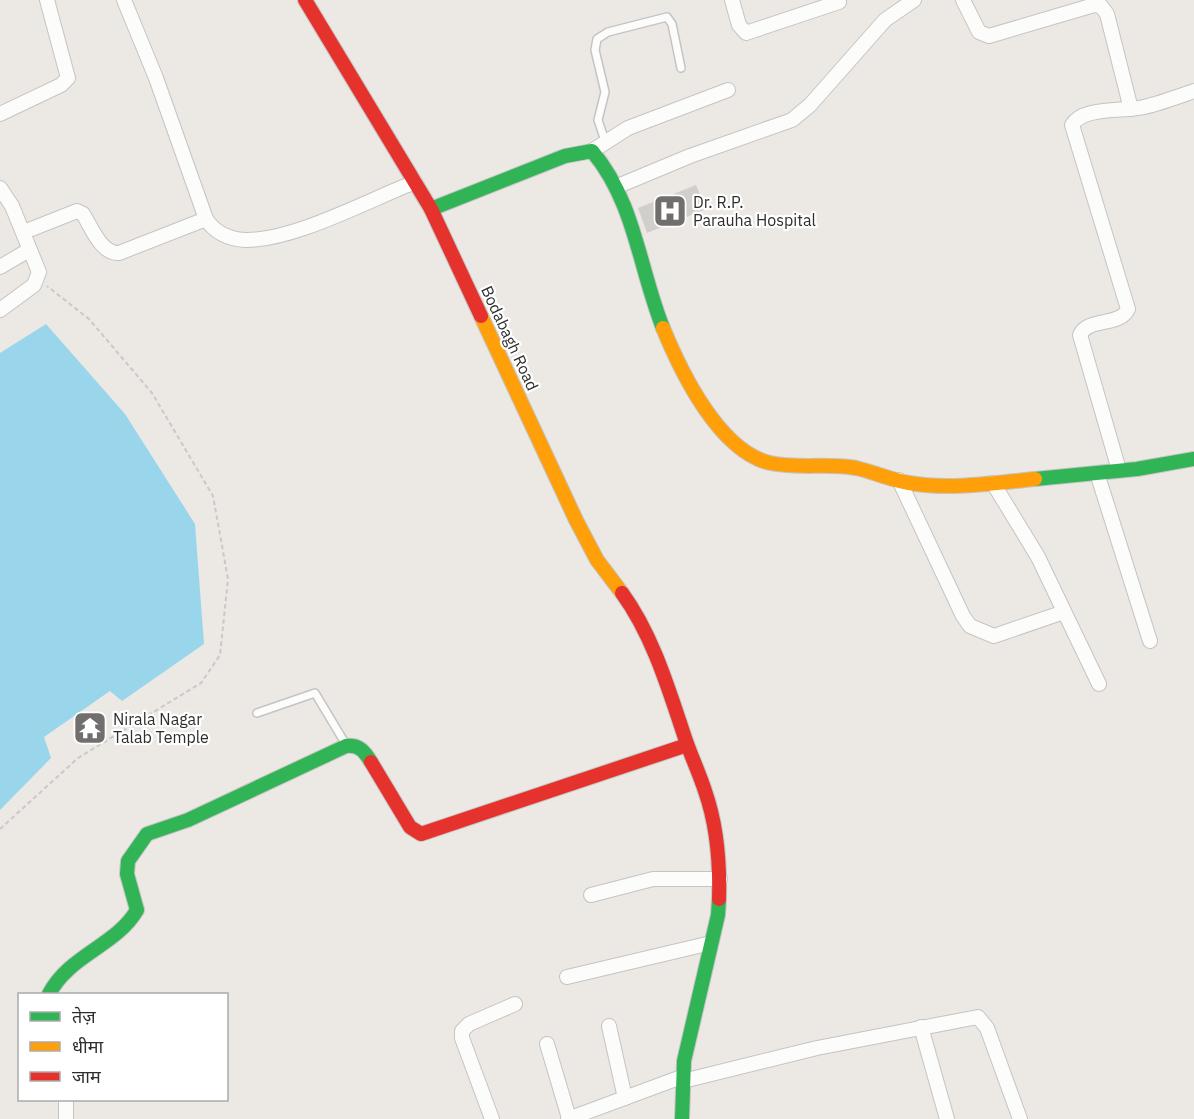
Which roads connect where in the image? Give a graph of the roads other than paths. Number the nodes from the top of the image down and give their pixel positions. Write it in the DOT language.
graph roads {
  1 [pos="47,0"];
  2 [pos="124,0"];
  3 [pos="305,0"];
  4 [pos="732,0"];
  5 [pos="914,0"];
  6 [pos="963,0"];
  7 [pos="839,2"];
  8 [pos="681,68"];
  9 [pos="728,90"];
  10 [pos="1194,91"];
  11 [pos="1131,108"];
  12 [pos="0,114"];
  13 [pos="605,141"];
  14 [pos="592,151"];
  15 [pos="415,182"];
  16 [pos="618,186"];
  17 [pos="0,188"];
  18 [pos="431,208"];
  19 [pos="206,219"];
  20 [pos="24,232"];
  21 [pos="29,250"];
  22 [pos="0,267"];
  23 [pos="0,310"];
  24 [pos="1194,459"];
  25 [pos="1119,470"];
  26 [pos="1097,473"];
  27 [pos="899,480"];
  28 [pos="993,483"];
  29 [pos="1064,612"];
  30 [pos="1150,641"];
  31 [pos="1099,684"];
  32 [pos="257,713"];
  33 [pos="686,741"];
  34 [pos="346,746"];
  35 [pos="720,879"];
  36 [pos="591,895"];
  37 [pos="711,943"];
  38 [pos="567,977"];
  39 [pos="50,993"];
  40 [pos="515,1004"];
  41 [pos="609,1026"];
  42 [pos="921,1027"];
  43 [pos="547,1044"];
  44 [pos="683,1078"];
  45 [pos="625,1098"];
  46 [pos="66,1101"];
  47 [pos="66,1119"];
  48 [pos="492,1119"];
  49 [pos="569,1119"];
  50 [pos="682,1119"];
  51 [pos="947,1119"];
  52 [pos="1020,1119"];
  1 -- 12 [label="street"];
  2 -- 19 [label="street"];
  3 -- 15 [label="street, Bodabagh Road"];
  4 -- 7 [label="street"];
  5 -- 16 [label="street"];
  6 -- 11 [label="street"];
  8 -- 13 [label="lane"];
  9 -- 13 [label="street"];
  10 -- 11 [label="street"];
  11 -- 25 [label="street"];
  13 -- 14 [label="street"];
  14 -- 16 [label="street"];
  14 -- 18 [label="street"];
  15 -- 18 [label="street, Bodabagh Road"];
  15 -- 19 [label="street"];
  16 -- 27 [label="street"];
  17 -- 20 [label="street"];
  18 -- 33 [label="street, Bodabagh Road"];
  19 -- 20 [label="street"];
  20 -- 21 [label="street"];
  21 -- 22 [label="street"];
  21 -- 23 [label="street"];
  24 -- 25 [label="street"];
  25 -- 26 [label="street"];
  26 -- 28 [label="street"];
  26 -- 30 [label="street"];
  27 -- 28 [label="street"];
  27 -- 29 [label="street"];
  28 -- 29 [label="street"];
  29 -- 31 [label="street"];
  32 -- 34 [label="lane"];
  33 -- 34 [label="street"];
  33 -- 35 [label="street, Bodabagh Road"];
  34 -- 39 [label="street"];
  35 -- 36 [label="street"];
  35 -- 37 [label="street, Bodabagh Road"];
  37 -- 38 [label="street"];
  37 -- 44 [label="street, Bodabagh Road"];
  40 -- 48 [label="street"];
  41 -- 45 [label="street"];
  42 -- 44 [label="street"];
  42 -- 51 [label="street"];
  42 -- 52 [label="street"];
  43 -- 49 [label="street"];
  44 -- 45 [label="street"];
  44 -- 50 [label="street, Bodabagh Road"];
  45 -- 49 [label="street"];
  46 -- 47 [label="street"];
}
